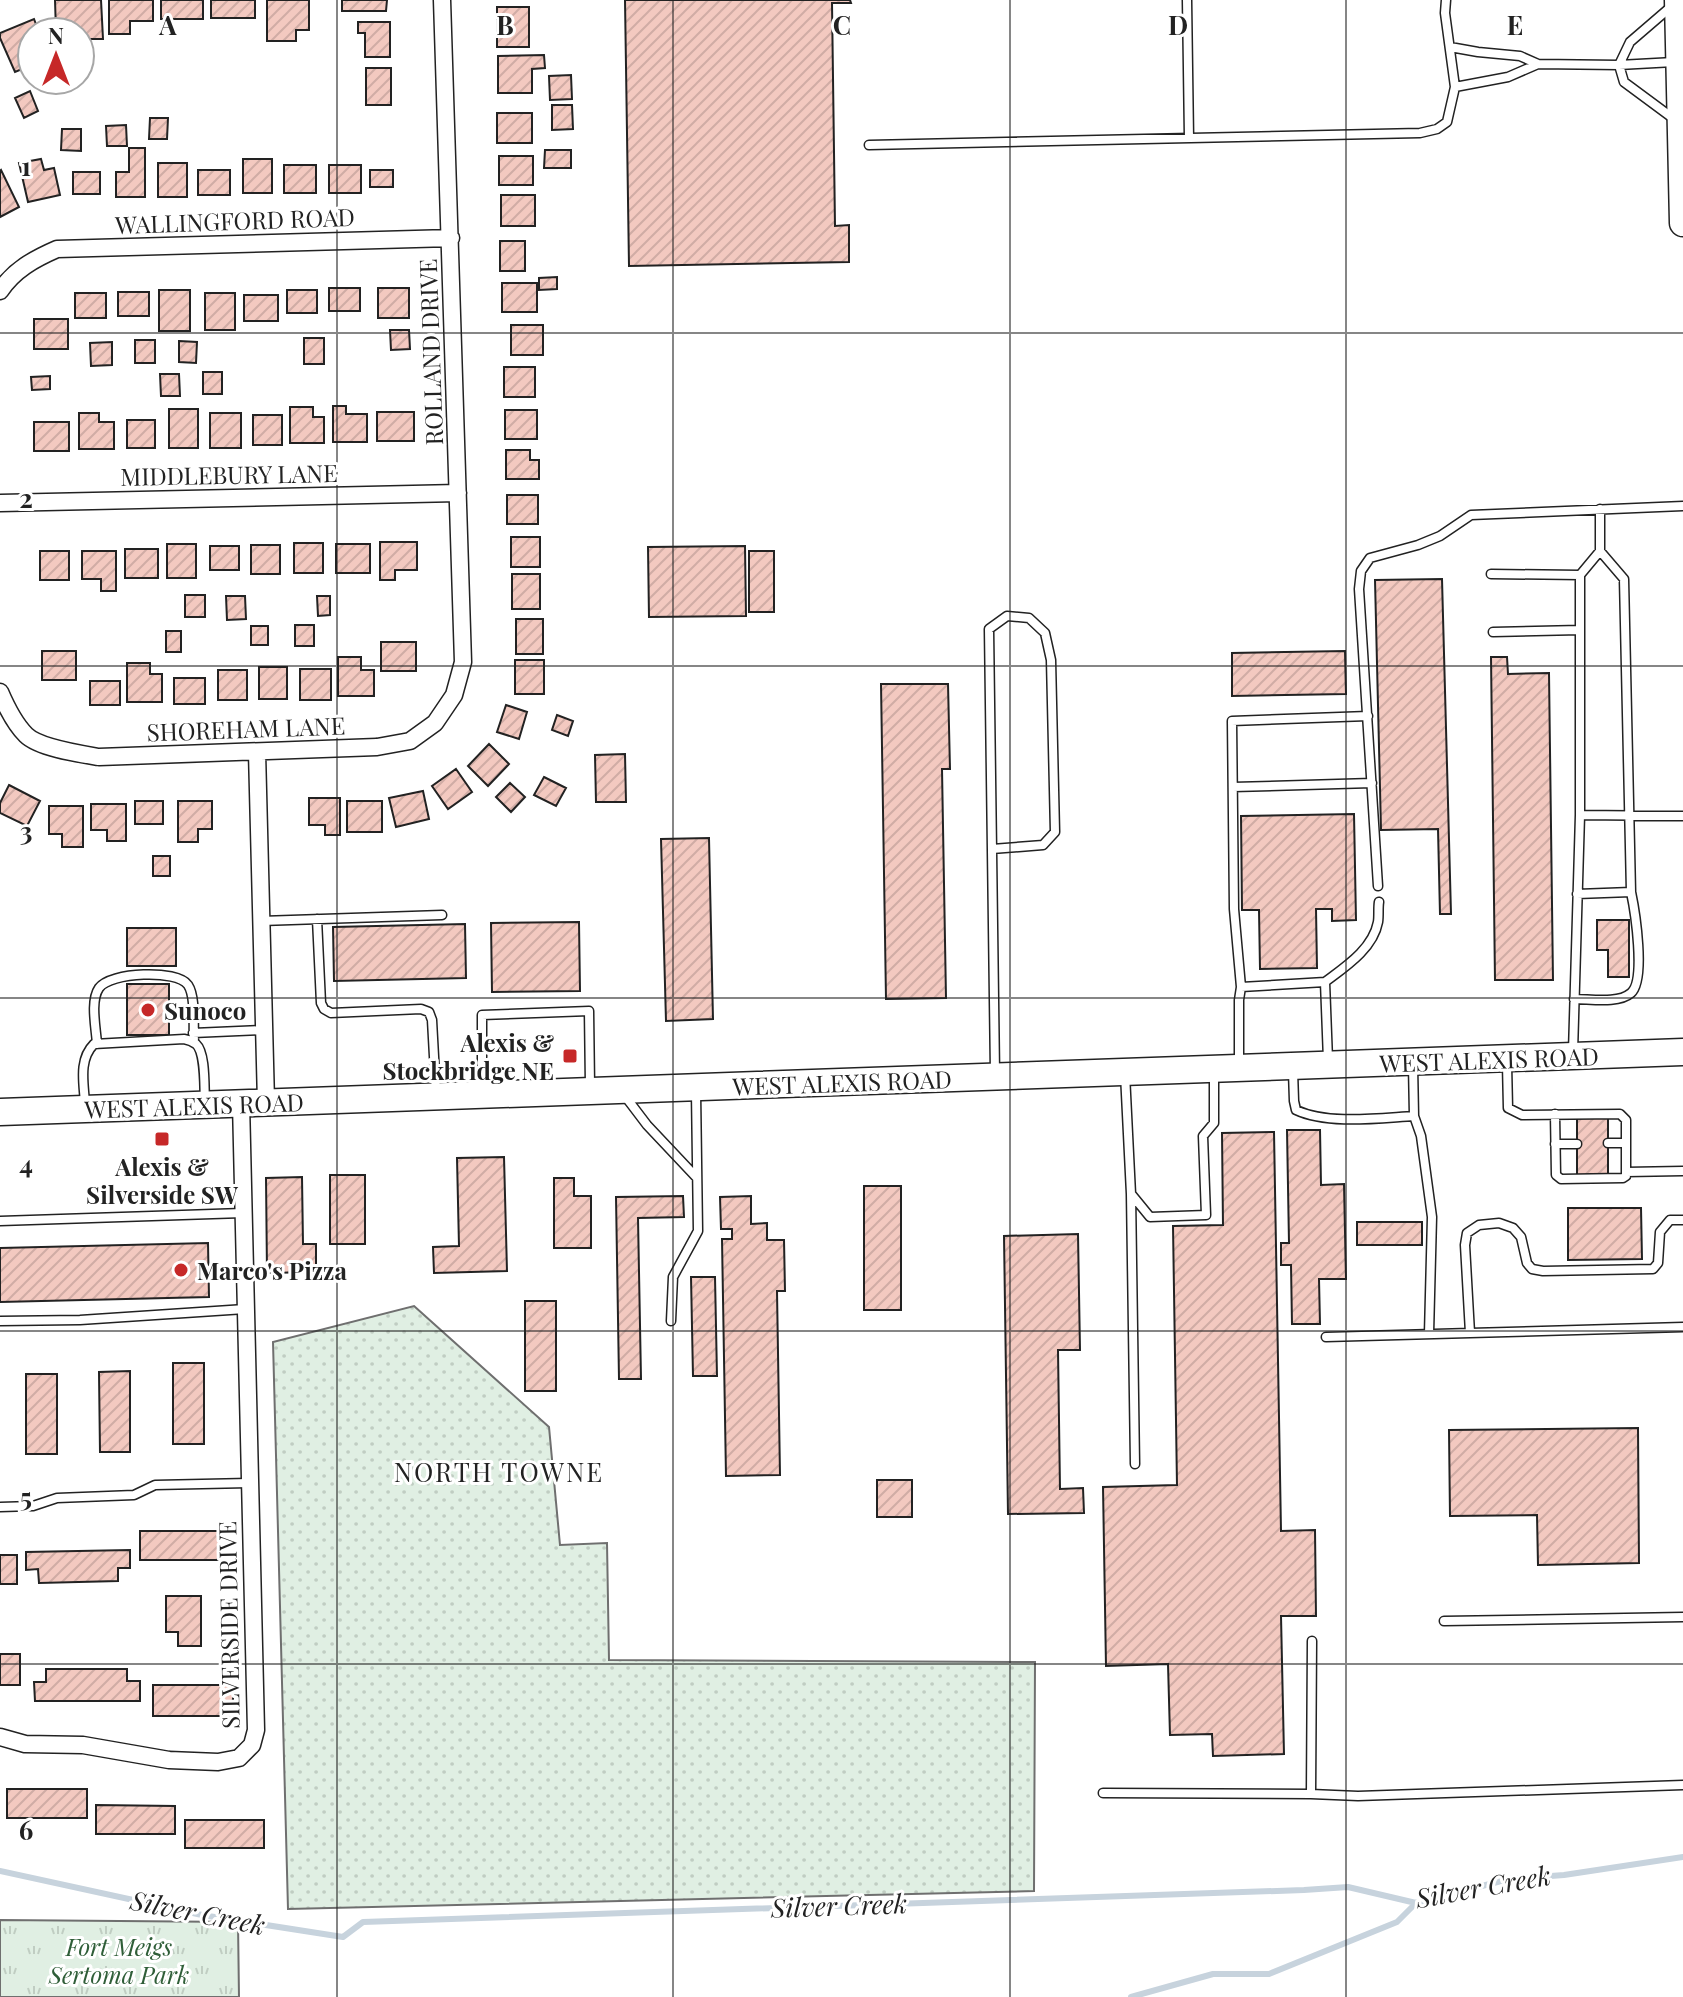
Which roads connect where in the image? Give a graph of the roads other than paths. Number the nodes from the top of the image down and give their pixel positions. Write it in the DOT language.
graph roads {
  1 [pos="442,0"];
  2 [pos="1187,0"];
  3 [pos="1446,0"];
  4 [pos="1678,1"];
  5 [pos="1450,47"];
  6 [pos="1679,62"];
  7 [pos="1538,64"];
  8 [pos="1619,65"];
  9 [pos="1455,87"];
  10 [pos="1681,125"];
  11 [pos="1189,138"];
  12 [pos="869,145"];
  13 [pos="1683,223"];
  14 [pos="451,238"];
  15 [pos="0,291"];
  16 [pos="458,493"];
  17 [pos="0,503"];
  18 [pos="1683,506"];
  19 [pos="1600,509"];
  20 [pos="1600,551"];
  21 [pos="1491,574"];
  22 [pos="1580,575"];
  23 [pos="1580,630"];
  24 [pos="1493,632"];
  25 [pos="0,692"];
  26 [pos="451,700"];
  27 [pos="1368,716"];
  28 [pos="257,752"];
  29 [pos="1372,783"];
  30 [pos="1233,787"];
  31 [pos="1580,815"];
  32 [pos="1629,816"];
  33 [pos="1683,816"];
  34 [pos="992,849"];
  35 [pos="1378,886"];
  36 [pos="1631,892"];
  37 [pos="1577,894"];
  38 [pos="1379,902"];
  39 [pos="442,915"];
  40 [pos="317,919"];
  41 [pos="261,921"];
  42 [pos="1325,982"];
  43 [pos="1241,987"];
  44 [pos="1574,999"];
  45 [pos="264,1030"];
  46 [pos="193,1037"];
  47 [pos="97,1044"];
  48 [pos="1683,1052"];
  49 [pos="1573,1056"];
  50 [pos="1506,1059"];
  51 [pos="1413,1062"];
  52 [pos="1328,1065"];
  53 [pos="1293,1067"];
  54 [pos="1226,1069"];
  55 [pos="1125,1073"];
  56 [pos="995,1078"];
  57 [pos="696,1087"];
  58 [pos="619,1089"];
  59 [pos="590,1090"];
  60 [pos="482,1094"];
  61 [pos="436,1096"];
  62 [pos="254,1102"];
  63 [pos="205,1104"];
  64 [pos="85,1109"];
  65 [pos="0,1112"];
  66 [pos="1555,1114"];
  67 [pos="1414,1116"];
  68 [pos="1608,1143"];
  69 [pos="1626,1143"];
  70 [pos="1555,1144"];
  71 [pos="1577,1144"];
  72 [pos="1683,1171"];
  73 [pos="1626,1172"];
  74 [pos="697,1178"];
  75 [pos="1131,1194"];
  76 [pos="244,1213"];
  77 [pos="1683,1220"];
  78 [pos="0,1221"];
  79 [pos="246,1309"];
  80 [pos="0,1321"];
  81 [pos="671,1321"];
  82 [pos="1683,1327"];
  83 [pos="1470,1333"];
  84 [pos="1429,1334"];
  85 [pos="1326,1337"];
  86 [pos="1135,1464"];
  87 [pos="249,1483"];
  88 [pos="0,1507"];
  89 [pos="1683,1617"];
  90 [pos="1444,1621"];
  91 [pos="1312,1641"];
  92 [pos="0,1737"];
  93 [pos="1683,1785"];
  94 [pos="1103,1793"];
  95 [pos="1311,1794"];
  1 -- 14 [label="street, ROLLAND DRIVE"];
  2 -- 11 [label="lane"];
  3 -- 5 [label="lane"];
  4 -- 6 [label="main road"];
  4 -- 8 [label="lane"];
  5 -- 7 [label="lane"];
  5 -- 9 [label="lane"];
  6 -- 8 [label="lane"];
  6 -- 10 [label="main road"];
  7 -- 8 [label="lane"];
  7 -- 9 [label="lane"];
  8 -- 10 [label="lane"];
  9 -- 11 [label="lane"];
  10 -- 13 [label="main road"];
  11 -- 12 [label="lane"];
  14 -- 15 [label="street, WALLINGFORD ROAD"];
  14 -- 16 [label="street, ROLLAND DRIVE"];
  16 -- 17 [label="street, MIDDLEBURY LANE"];
  16 -- 26 [label="street, ROLLAND DRIVE"];
  18 -- 19 [label="lane"];
  19 -- 20 [label="lane"];
  19 -- 27 [label="lane"];
  20 -- 22 [label="lane"];
  20 -- 32 [label="lane"];
  21 -- 22 [label="lane"];
  22 -- 23 [label="lane"];
  23 -- 24 [label="lane"];
  23 -- 31 [label="lane"];
  25 -- 28 [label="street, SHOREHAM LANE"];
  26 -- 28 [label="street, SHOREHAM LANE"];
  27 -- 29 [label="lane"];
  27 -- 30 [label="lane"];
  28 -- 41 [label="street, SILVERSIDE DRIVE"];
  29 -- 30 [label="lane"];
  29 -- 35 [label="lane"];
  30 -- 43 [label="lane"];
  31 -- 32 [label="lane"];
  31 -- 37 [label="lane"];
  32 -- 33 [label="lane"];
  32 -- 36 [label="lane"];
  34 -- 34 [label="lane"];
  34 -- 56 [label="lane"];
  36 -- 37 [label="lane"];
  36 -- 44 [label="lane"];
  37 -- 44 [label="lane"];
  38 -- 42 [label="lane"];
  39 -- 40 [label="lane"];
  40 -- 41 [label="lane"];
  40 -- 61 [label="lane"];
  41 -- 45 [label="street, SILVERSIDE DRIVE"];
  42 -- 43 [label="lane"];
  42 -- 52 [label="lane"];
  43 -- 54 [label="lane"];
  44 -- 49 [label="lane"];
  45 -- 46 [label="lane"];
  45 -- 62 [label="street, SILVERSIDE DRIVE"];
  46 -- 47 [label="lane"];
  46 -- 47 [label="lane"];
  46 -- 63 [label="lane"];
  47 -- 64 [label="lane"];
  48 -- 49 [label="main road, WEST ALEXIS ROAD"];
  49 -- 50 [label="main road, WEST ALEXIS ROAD"];
  50 -- 51 [label="main road, WEST ALEXIS ROAD"];
  50 -- 66 [label="lane"];
  51 -- 52 [label="main road, WEST ALEXIS ROAD"];
  51 -- 67 [label="lane"];
  52 -- 53 [label="main road, WEST ALEXIS ROAD"];
  53 -- 54 [label="main road, WEST ALEXIS ROAD"];
  53 -- 67 [label="lane"];
  54 -- 55 [label="main road, WEST ALEXIS ROAD"];
  54 -- 75 [label="lane"];
  55 -- 56 [label="main road, WEST ALEXIS ROAD"];
  55 -- 75 [label="lane"];
  56 -- 57 [label="main road, WEST ALEXIS ROAD"];
  57 -- 58 [label="main road, WEST ALEXIS ROAD"];
  57 -- 74 [label="lane"];
  58 -- 59 [label="main road, WEST ALEXIS ROAD"];
  58 -- 74 [label="lane"];
  59 -- 60 [label="main road, WEST ALEXIS ROAD"];
  59 -- 60 [label="lane"];
  60 -- 61 [label="main road, WEST ALEXIS ROAD"];
  61 -- 62 [label="main road, WEST ALEXIS ROAD"];
  62 -- 63 [label="main road, WEST ALEXIS ROAD"];
  62 -- 76 [label="street, SILVERSIDE DRIVE"];
  63 -- 64 [label="main road, WEST ALEXIS ROAD"];
  64 -- 65 [label="main road, WEST ALEXIS ROAD"];
  66 -- 69 [label="lane"];
  66 -- 70 [label="lane"];
  67 -- 84 [label="lane"];
  68 -- 69 [label="lane"];
  69 -- 73 [label="lane"];
  70 -- 71 [label="lane"];
  70 -- 73 [label="lane"];
  72 -- 73 [label="lane"];
  74 -- 81 [label="lane"];
  75 -- 86 [label="lane"];
  76 -- 78 [label="lane"];
  76 -- 79 [label="street, SILVERSIDE DRIVE"];
  77 -- 83 [label="lane"];
  79 -- 80 [label="lane"];
  79 -- 87 [label="street, SILVERSIDE DRIVE"];
  82 -- 83 [label="lane"];
  83 -- 84 [label="lane"];
  84 -- 85 [label="lane"];
  87 -- 88 [label="lane"];
  87 -- 92 [label="street, SILVERSIDE DRIVE"];
  89 -- 90 [label="lane"];
  91 -- 95 [label="lane"];
  93 -- 95 [label="lane"];
  94 -- 95 [label="lane"];
}
